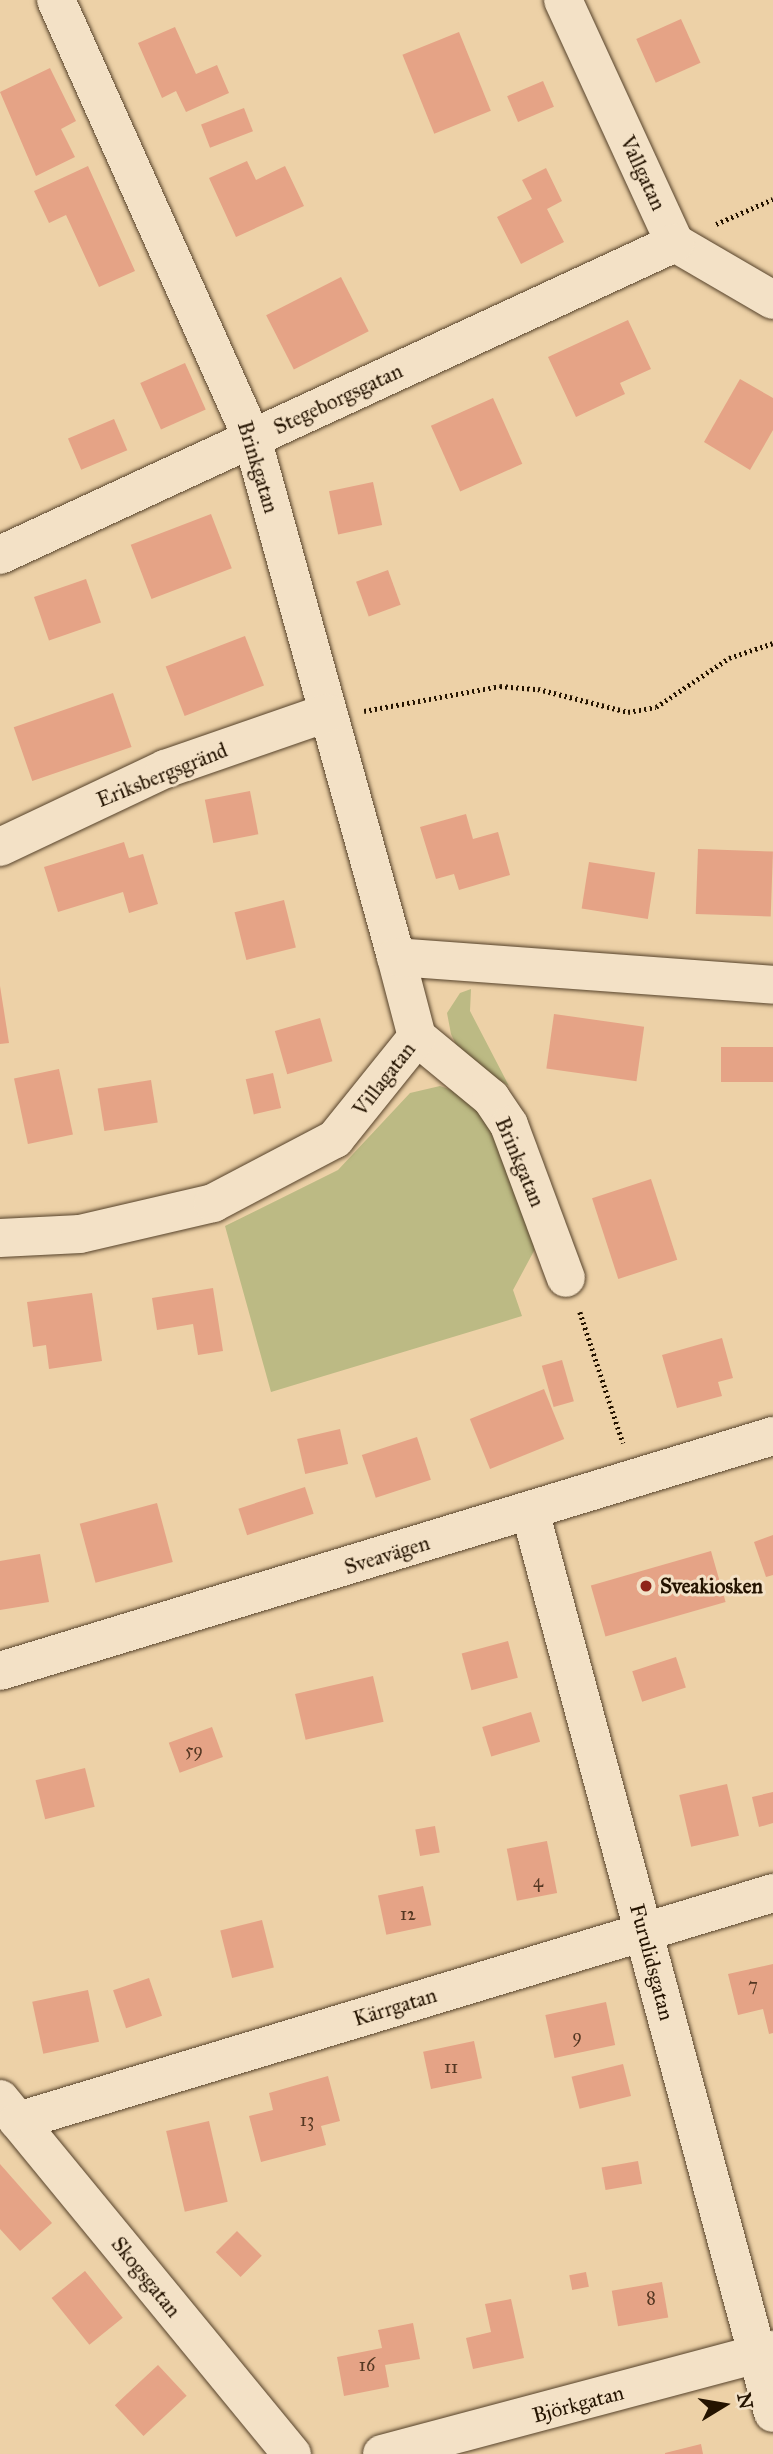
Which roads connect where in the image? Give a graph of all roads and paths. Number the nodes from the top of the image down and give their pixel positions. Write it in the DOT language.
graph roads {
  1 [pos="56,0"];
  2 [pos="563,0"];
  3 [pos="773,199"];
  4 [pos="676,243"];
  5 [pos="773,300"];
  6 [pos="252,438"];
  7 [pos="0,555"];
  8 [pos="773,643"];
  9 [pos="328,717"];
  10 [pos="0,847"];
  11 [pos="396,957"];
  12 [pos="773,985"];
  13 [pos="417,1037"];
  14 [pos="0,1238"];
  15 [pos="566,1279"];
  16 [pos="773,1436"];
  17 [pos="634,1479"];
  18 [pos="530,1511"];
  19 [pos="0,1671"];
  20 [pos="773,1893"];
  21 [pos="644,1932"];
  22 [pos="9,2110"];
  23 [pos="765,2353"];
  24 [pos="773,2413"];
  25 [pos="292,2454"];
  26 [pos="382,2454"];
  1 -- 6 [label="street, Brinkgatan"];
  2 -- 4 [label="street, Vallgatan"];
  3 -- 4 [label="path"];
  4 -- 5 [label="street"];
  4 -- 6 [label="street, Stegeborgsgatan"];
  6 -- 7 [label="street, Stegeborgsgatan"];
  6 -- 9 [label="street, Brinkgatan"];
  8 -- 9 [label="path"];
  9 -- 10 [label="street, Eriksbergsgränd"];
  9 -- 11 [label="street, Brinkgatan"];
  11 -- 12 [label="street"];
  11 -- 13 [label="street, Villagatan"];
  13 -- 14 [label="street, Villagatan"];
  13 -- 15 [label="street, Brinkgatan"];
  15 -- 17 [label="path"];
  16 -- 17 [label="street, Sveavägen"];
  17 -- 18 [label="street, Sveavägen"];
  18 -- 19 [label="street, Sveavägen"];
  18 -- 21 [label="street, Furulidsgatan"];
  20 -- 21 [label="street, Kärrgatan"];
  21 -- 22 [label="street, Kärrgatan"];
  21 -- 23 [label="street, Furulidsgatan"];
  22 -- 25 [label="street, Skogsgatan"];
  23 -- 24 [label="street, Furulidsgatan"];
  23 -- 26 [label="street, Björkgatan"];
}
